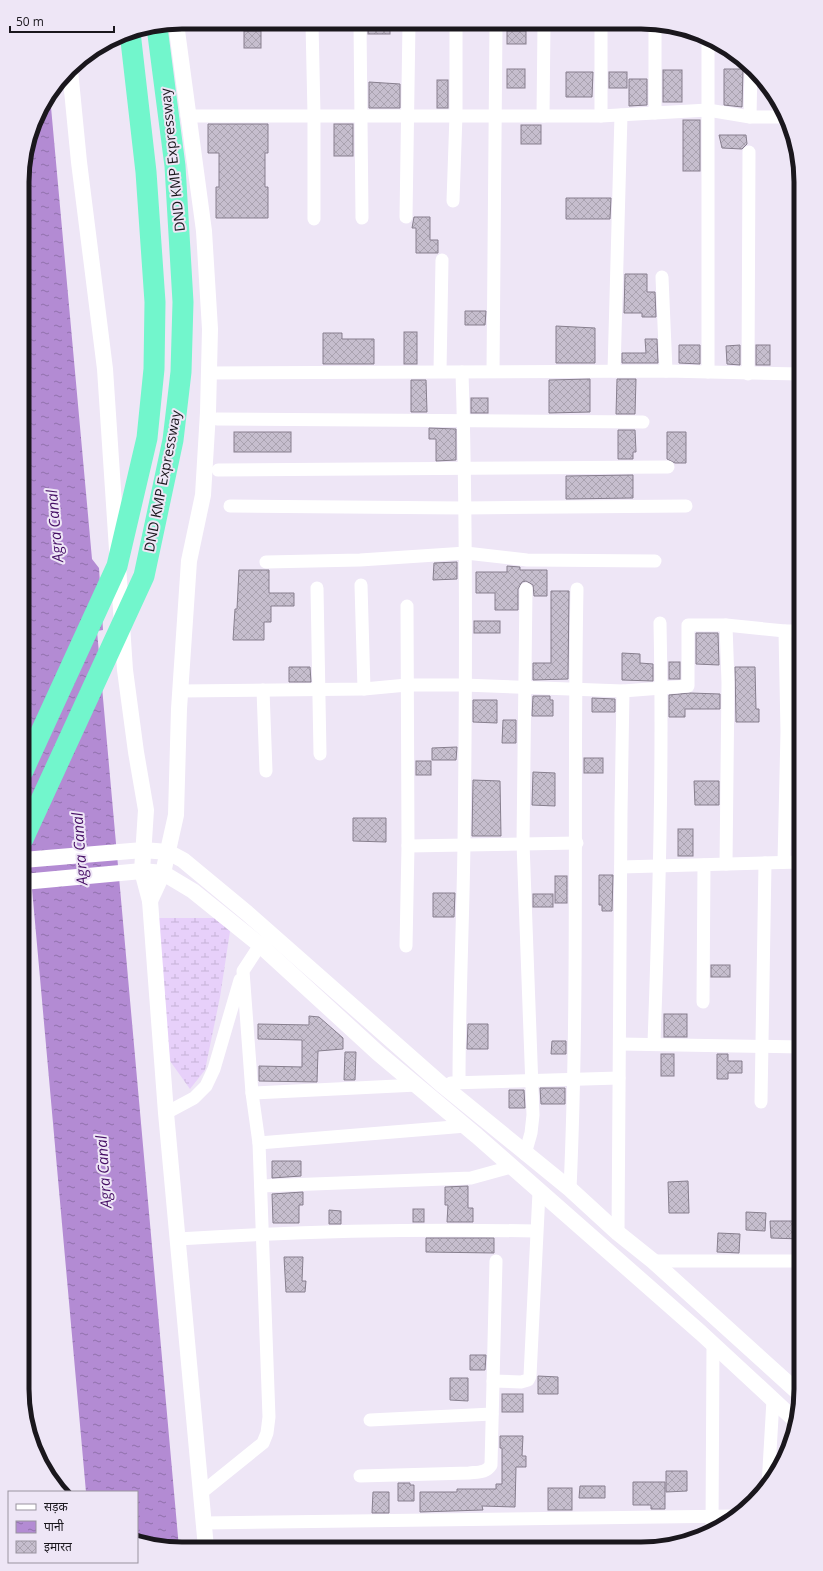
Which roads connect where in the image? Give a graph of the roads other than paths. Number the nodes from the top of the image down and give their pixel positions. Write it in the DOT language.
graph roads {
  1 [pos="177,29"];
  2 [pos="312,29"];
  3 [pos="360,29"];
  4 [pos="409,29"];
  5 [pos="456,29"];
  6 [pos="496,29"];
  7 [pos="544,29"];
  8 [pos="601,29"];
  9 [pos="655,29"];
  10 [pos="158,31"];
  11 [pos="131,38"];
  12 [pos="708,45"];
  13 [pos="750,75"];
  14 [pos="71,77"];
  15 [pos="708,110"];
  16 [pos="654,112"];
  17 [pos="314,114"];
  18 [pos="456,115"];
  19 [pos="496,115"];
  20 [pos="621,115"];
  21 [pos="187,116"];
  22 [pos="362,116"];
  23 [pos="408,116"];
  24 [pos="543,116"];
  25 [pos="601,116"];
  26 [pos="750,117"];
  27 [pos="779,117"];
  28 [pos="749,152"];
  29 [pos="453,201"];
  30 [pos="406,217"];
  31 [pos="362,218"];
  32 [pos="314,220"];
  33 [pos="442,260"];
  34 [pos="662,277"];
  35 [pos="440,371"];
  36 [pos="493,371"];
  37 [pos="614,371"];
  38 [pos="666,371"];
  39 [pos="462,372"];
  40 [pos="708,372"];
  41 [pos="209,373"];
  42 [pos="748,374"];
  43 [pos="794,374"];
  44 [pos="217,419"];
  45 [pos="463,420"];
  46 [pos="644,422"];
  47 [pos="668,467"];
  48 [pos="464,468"];
  49 [pos="218,470"];
  50 [pos="230,506"];
  51 [pos="686,506"];
  52 [pos="464,508"];
  53 [pos="466,553"];
  54 [pos="655,561"];
  55 [pos="266,562"];
  56 [pos="361,585"];
  57 [pos="317,588"];
  58 [pos="526,589"];
  59 [pos="577,589"];
  60 [pos="407,606"];
  61 [pos="660,623"];
  62 [pos="726,625"];
  63 [pos="794,630"];
  64 [pos="785,631"];
  65 [pos="407,685"];
  66 [pos="464,685"];
  67 [pos="524,687"];
  68 [pos="662,688"];
  69 [pos="320,689"];
  70 [pos="364,689"];
  71 [pos="263,690"];
  72 [pos="575,691"];
  73 [pos="623,691"];
  74 [pos="180,692"];
  75 [pos="320,754"];
  76 [pos="29,758"];
  77 [pos="266,771"];
  78 [pos="29,826"];
  79 [pos="523,843"];
  80 [pos="577,843"];
  81 [pos="464,844"];
  82 [pos="408,846"];
  83 [pos="137,850"];
  84 [pos="168,852"];
  85 [pos="29,859"];
  86 [pos="784,862"];
  87 [pos="794,862"];
  88 [pos="765,863"];
  89 [pos="726,864"];
  90 [pos="704,865"];
  91 [pos="621,867"];
  92 [pos="660,867"];
  93 [pos="137,872"];
  94 [pos="163,873"];
  95 [pos="29,881"];
  96 [pos="150,901"];
  97 [pos="260,945"];
  98 [pos="406,946"];
  99 [pos="243,971"];
  100 [pos="703,1002"];
  101 [pos="654,1043"];
  102 [pos="620,1044"];
  103 [pos="762,1045"];
  104 [pos="794,1047"];
  105 [pos="619,1078"];
  106 [pos="531,1080"];
  107 [pos="575,1080"];
  108 [pos="459,1082"];
  109 [pos="441,1084"];
  110 [pos="417,1085"];
  111 [pos="252,1093"];
  112 [pos="761,1102"];
  113 [pos="166,1114"];
  114 [pos="466,1126"];
  115 [pos="259,1143"];
  116 [pos="525,1154"];
  117 [pos="511,1167"];
  118 [pos="261,1186"];
  119 [pos="570,1189"];
  120 [pos="539,1192"];
  121 [pos="536,1231"];
  122 [pos="263,1233"];
  123 [pos="618,1233"];
  124 [pos="178,1239"];
  125 [pos="496,1261"];
  126 [pos="653,1261"];
  127 [pos="794,1261"];
  128 [pos="713,1344"];
  129 [pos="493,1381"];
  130 [pos="794,1389"];
  131 [pos="773,1400"];
  132 [pos="492,1414"];
  133 [pos="791,1417"];
  134 [pos="370,1420"];
  135 [pos="769,1473"];
  136 [pos="360,1476"];
  137 [pos="201,1493"];
  138 [pos="725,1516"];
  139 [pos="712,1517"];
  140 [pos="204,1522"];
  141 [pos="712,1525"];
  142 [pos="206,1542"];
  1 -- 21 [label="street"];
  2 -- 17 [label="street"];
  3 -- 22 [label="street"];
  4 -- 23 [label="street"];
  5 -- 18 [label="street"];
  6 -- 19 [label="street"];
  7 -- 24 [label="street"];
  8 -- 25 [label="street"];
  9 -- 16 [label="street"];
  10 -- 78 [label="highway, DND KMP Expressway"];
  11 -- 76 [label="highway, DND KMP Expressway"];
  12 -- 15 [label="street"];
  13 -- 26 [label="street"];
  14 -- 83 [label="street"];
  15 -- 16 [label="street"];
  15 -- 26 [label="street"];
  15 -- 40 [label="street"];
  16 -- 20 [label="street"];
  17 -- 21 [label="street"];
  17 -- 22 [label="street"];
  17 -- 32 [label="street"];
  18 -- 19 [label="street"];
  18 -- 23 [label="street"];
  18 -- 29 [label="street"];
  19 -- 24 [label="street"];
  19 -- 36 [label="street"];
  20 -- 25 [label="street"];
  20 -- 37 [label="street"];
  21 -- 41 [label="street"];
  22 -- 23 [label="street"];
  22 -- 31 [label="street"];
  23 -- 30 [label="street"];
  24 -- 25 [label="street"];
  26 -- 27 [label="street"];
  28 -- 42 [label="street"];
  33 -- 35 [label="street"];
  34 -- 38 [label="street"];
  35 -- 39 [label="street"];
  35 -- 41 [label="street"];
  36 -- 37 [label="street"];
  36 -- 39 [label="street"];
  37 -- 38 [label="street"];
  38 -- 40 [label="street"];
  39 -- 45 [label="street"];
  40 -- 42 [label="street"];
  41 -- 74 [label="street"];
  42 -- 43 [label="street"];
  44 -- 45 [label="street"];
  45 -- 46 [label="street"];
  45 -- 48 [label="street"];
  47 -- 48 [label="street"];
  48 -- 49 [label="street"];
  48 -- 52 [label="street"];
  50 -- 52 [label="street"];
  51 -- 52 [label="street"];
  52 -- 53 [label="street"];
  53 -- 54 [label="street"];
  53 -- 55 [label="street"];
  53 -- 66 [label="street"];
  56 -- 70 [label="street"];
  57 -- 69 [label="street"];
  58 -- 67 [label="street"];
  59 -- 72 [label="street"];
  60 -- 65 [label="street"];
  61 -- 68 [label="street"];
  62 -- 64 [label="street"];
  62 -- 68 [label="street"];
  62 -- 89 [label="street"];
  63 -- 64 [label="street"];
  64 -- 86 [label="street"];
  65 -- 66 [label="street"];
  65 -- 70 [label="street"];
  65 -- 82 [label="street"];
  66 -- 67 [label="street"];
  66 -- 81 [label="street"];
  67 -- 72 [label="street"];
  67 -- 79 [label="street"];
  68 -- 73 [label="street"];
  68 -- 92 [label="street"];
  69 -- 70 [label="street"];
  69 -- 71 [label="street"];
  69 -- 75 [label="street"];
  71 -- 74 [label="street"];
  71 -- 77 [label="street"];
  72 -- 73 [label="street"];
  72 -- 80 [label="street"];
  73 -- 91 [label="street"];
  74 -- 84 [label="street"];
  79 -- 80 [label="street"];
  79 -- 81 [label="street"];
  79 -- 106 [label="street"];
  80 -- 107 [label="street"];
  81 -- 82 [label="street"];
  81 -- 108 [label="street"];
  82 -- 98 [label="street"];
  83 -- 84 [label="street"];
  83 -- 85 [label="street"];
  83 -- 93 [label="street"];
  84 -- 94 [label="street"];
  84 -- 109 [label="street"];
  86 -- 87 [label="street"];
  86 -- 88 [label="street"];
  88 -- 89 [label="street"];
  88 -- 103 [label="street"];
  89 -- 90 [label="street"];
  90 -- 92 [label="street"];
  90 -- 100 [label="street"];
  91 -- 92 [label="street"];
  91 -- 102 [label="street"];
  92 -- 101 [label="street"];
  93 -- 94 [label="street"];
  93 -- 95 [label="street"];
  93 -- 96 [label="street"];
  94 -- 96 [label="street"];
  94 -- 97 [label="street"];
  96 -- 113 [label="street"];
  97 -- 99 [label="street"];
  97 -- 110 [label="street"];
  99 -- 111 [label="street"];
  99 -- 113 [label="street"];
  101 -- 102 [label="street"];
  101 -- 103 [label="street"];
  102 -- 105 [label="street"];
  103 -- 104 [label="street"];
  103 -- 112 [label="street"];
  105 -- 107 [label="street"];
  105 -- 123 [label="street"];
  106 -- 107 [label="street"];
  106 -- 108 [label="street"];
  106 -- 116 [label="street"];
  107 -- 119 [label="street"];
  108 -- 109 [label="street"];
  109 -- 116 [label="street"];
  110 -- 111 [label="street"];
  110 -- 114 [label="street"];
  111 -- 115 [label="street"];
  113 -- 124 [label="street"];
  114 -- 115 [label="street"];
  114 -- 117 [label="street"];
  115 -- 118 [label="street"];
  116 -- 119 [label="street"];
  117 -- 118 [label="street"];
  117 -- 120 [label="street"];
  118 -- 122 [label="street"];
  119 -- 123 [label="street"];
  120 -- 121 [label="street"];
  120 -- 128 [label="street"];
  121 -- 122 [label="street"];
  121 -- 129 [label="street"];
  122 -- 124 [label="street"];
  122 -- 137 [label="street"];
  123 -- 126 [label="street"];
  124 -- 137 [label="street"];
  125 -- 129 [label="street"];
  126 -- 127 [label="street"];
  126 -- 130 [label="street"];
  128 -- 131 [label="street"];
  128 -- 139 [label="street"];
  129 -- 132 [label="street"];
  131 -- 133 [label="street"];
  131 -- 135 [label="street"];
  132 -- 134 [label="street"];
  132 -- 136 [label="street"];
  137 -- 140 [label="street"];
  138 -- 139 [label="street"];
  139 -- 140 [label="street"];
  139 -- 141 [label="street"];
  140 -- 142 [label="street"];
}
